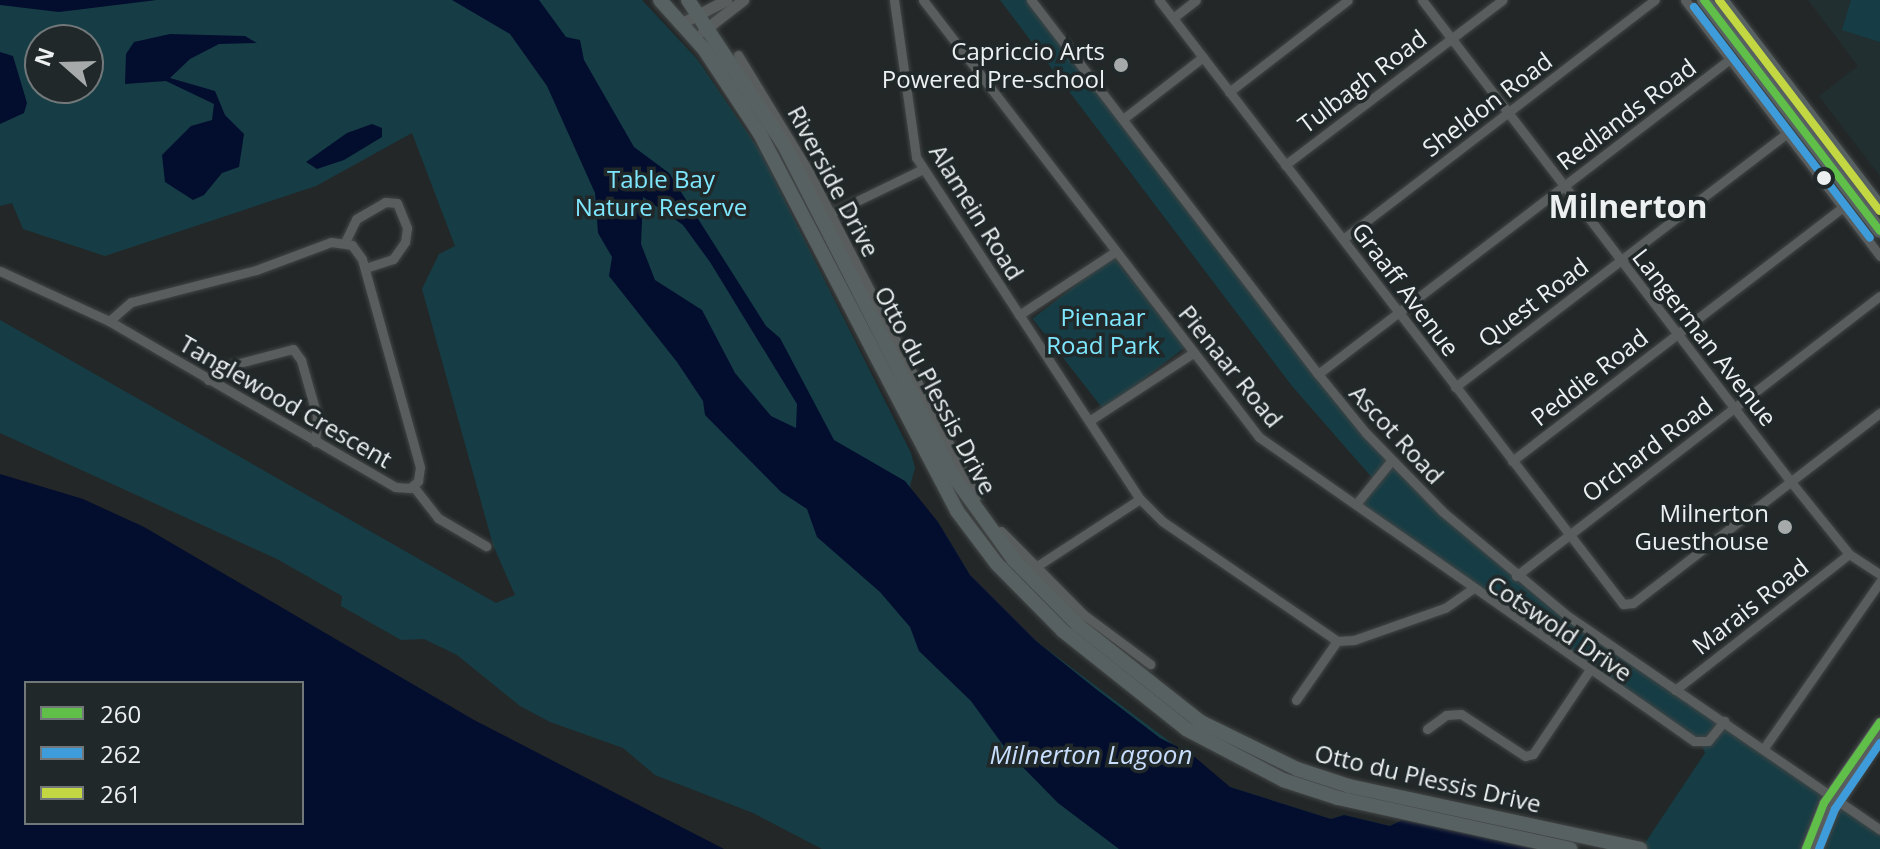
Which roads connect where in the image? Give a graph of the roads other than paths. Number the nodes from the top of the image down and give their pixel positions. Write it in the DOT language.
graph roads {
  1 [pos="660,0"];
  2 [pos="726,0"];
  3 [pos="743,0"];
  4 [pos="894,0"];
  5 [pos="923,0"];
  6 [pos="1031,0"];
  7 [pos="1159,0"];
  8 [pos="1196,0"];
  9 [pos="1348,0"];
  10 [pos="1422,0"];
  11 [pos="1502,0"];
  12 [pos="1655,0"];
  13 [pos="1685,0"];
  14 [pos="1704,0"];
  15 [pos="1721,0"];
  16 [pos="692,5"];
  17 [pos="1173,18"];
  18 [pos="682,23"];
  19 [pos="709,27"];
  20 [pos="694,38"];
  21 [pos="1452,38"];
  22 [pos="738,55"];
  23 [pos="1203,57"];
  24 [pos="1730,59"];
  25 [pos="1229,92"];
  26 [pos="1508,112"];
  27 [pos="1123,119"];
  28 [pos="1787,133"];
  29 [pos="1285,165"];
  30 [pos="923,169"];
  31 [pos="1563,187"];
  32 [pos="1843,207"];
  33 [pos="830,214"];
  34 [pos="1878,219"];
  35 [pos="1343,239"];
  36 [pos="345,242"];
  37 [pos="1115,252"];
  38 [pos="1880,256"];
  39 [pos="1620,260"];
  40 [pos="365,268"];
  41 [pos="0,271"];
  42 [pos="1880,296"];
  43 [pos="1399,314"];
  44 [pos="1019,315"];
  45 [pos="109,321"];
  46 [pos="1679,333"];
  47 [pos="1193,353"];
  48 [pos="1318,374"];
  49 [pos="208,380"];
  50 [pos="1455,387"];
  51 [pos="1735,407"];
  52 [pos="1880,413"];
  53 [pos="1089,421"];
  54 [pos="315,442"];
  55 [pos="1391,461"];
  56 [pos="1512,461"];
  57 [pos="1791,482"];
  58 [pos="413,486"];
  59 [pos="1140,499"];
  60 [pos="1356,504"];
  61 [pos="1568,535"];
  62 [pos="486,546"];
  63 [pos="1849,554"];
  64 [pos="1034,568"];
  65 [pos="1880,574"];
  66 [pos="1516,576"];
  67 [pos="1880,582"];
  68 [pos="1472,589"];
  69 [pos="1337,641"];
  70 [pos="1150,664"];
  71 [pos="1589,671"];
  72 [pos="1675,690"];
  73 [pos="1296,700"];
  74 [pos="1724,721"];
  75 [pos="1880,722"];
  76 [pos="1427,729"];
  77 [pos="1880,738"];
  78 [pos="1764,748"];
  79 [pos="1834,798"];
  80 [pos="1880,830"];
  81 [pos="1570,849"];
  82 [pos="1640,849"];
  83 [pos="1806,849"];
  84 [pos="1817,849"];
  1 -- 18 [label="main road, Otto du Plessis Drive"];
  2 -- 16 [label="street"];
  3 -- 19 [label="street"];
  4 -- 30 [label="street, Alamein Road"];
  5 -- 37 [label="street, Pienaar Road"];
  6 -- 27 [label="street, Ascot Road"];
  7 -- 17 [label="street, Graaff Avenue"];
  8 -- 17 [label="street"];
  9 -- 25 [label="street"];
  10 -- 21 [label="street, Langerman Avenue"];
  11 -- 21 [label="street, Tulbagh Road"];
  12 -- 26 [label="street, Sheldon Road"];
  13 -- 24 [label="street"];
  14 -- 34 [label="main road"];
  15 -- 34 [label="main road"];
  16 -- 18 [label="street"];
  16 -- 19 [label="main road, Otto du Plessis Drive"];
  17 -- 23 [label="street, Graaff Avenue"];
  18 -- 20 [label="main road, Otto du Plessis Drive"];
  19 -- 20 [label="street"];
  19 -- 82 [label="main road, Otto du Plessis Drive"];
  20 -- 81 [label="main road, Otto du Plessis Drive"];
  21 -- 26 [label="street, Langerman Avenue"];
  21 -- 29 [label="street, Tulbagh Road"];
  22 -- 33 [label="street, Riverside Drive"];
  23 -- 25 [label="street, Graaff Avenue"];
  23 -- 27 [label="street"];
  24 -- 28 [label="street"];
  24 -- 31 [label="street, Redlands Road"];
  25 -- 29 [label="street, Graaff Avenue"];
  26 -- 31 [label="street, Langerman Avenue"];
  26 -- 35 [label="street, Sheldon Road"];
  27 -- 48 [label="street, Ascot Road"];
  28 -- 32 [label="street"];
  28 -- 39 [label="street, Quest Road"];
  29 -- 35 [label="street, Graaff Avenue"];
  30 -- 33 [label="street"];
  30 -- 44 [label="street, Alamein Road"];
  31 -- 39 [label="street, Langerman Avenue"];
  31 -- 43 [label="street, Redlands Road"];
  32 -- 38 [label="street"];
  32 -- 46 [label="street, Peddie Road"];
  33 -- 64 [label="street, Riverside Drive"];
  35 -- 43 [label="street, Graaff Avenue"];
  36 -- 40 [label="street, Tanglewood Crescent"];
  36 -- 40 [label="street"];
  36 -- 45 [label="street"];
  37 -- 44 [label="street"];
  37 -- 47 [label="street, Pienaar Road"];
  39 -- 46 [label="street, Langerman Avenue"];
  39 -- 50 [label="street, Quest Road"];
  40 -- 58 [label="street, Tanglewood Crescent"];
  41 -- 45 [label="street, Tanglewood Crescent"];
  42 -- 51 [label="street, Orchard Road"];
  43 -- 48 [label="street, Redlands Road"];
  43 -- 50 [label="street, Graaff Avenue"];
  44 -- 53 [label="street, Alamein Road"];
  45 -- 49 [label="street, Tanglewood Crescent"];
  46 -- 51 [label="street, Langerman Avenue"];
  46 -- 56 [label="street, Peddie Road"];
  47 -- 53 [label="street"];
  47 -- 60 [label="street, Pienaar Road"];
  48 -- 55 [label="street, Ascot Road"];
  49 -- 54 [label="street, Tanglewood Crescent"];
  49 -- 54 [label="street"];
  50 -- 56 [label="street, Graaff Avenue"];
  51 -- 57 [label="street, Langerman Avenue"];
  51 -- 61 [label="street, Orchard Road"];
  52 -- 57 [label="street"];
  53 -- 59 [label="street, Alamein Road"];
  54 -- 58 [label="street, Tanglewood Crescent"];
  55 -- 60 [label="street"];
  55 -- 66 [label="street, Ascot Road"];
  56 -- 61 [label="street, Graaff Avenue"];
  57 -- 61 [label="street, Graaff Avenue"];
  57 -- 63 [label="street, Langerman Avenue"];
  58 -- 62 [label="street"];
  59 -- 64 [label="street"];
  59 -- 69 [label="street, Alamein Road"];
  60 -- 68 [label="street, Pienaar Road"];
  61 -- 66 [label="street, Orchard Road"];
  63 -- 65 [label="street, Langerman Avenue"];
  63 -- 72 [label="street, Marais Road"];
  64 -- 70 [label="street, Riverside Drive"];
  66 -- 72 [label="street, Ascot Road"];
  67 -- 78 [label="street"];
  68 -- 69 [label="street, Cotswold Drive"];
  68 -- 71 [label="street, Cotswold Drive"];
  69 -- 73 [label="street"];
  71 -- 74 [label="street, Cotswold Drive"];
  71 -- 76 [label="street"];
  72 -- 74 [label="street, Ascot Road"];
  74 -- 78 [label="street, Ascot Road"];
  75 -- 79 [label="street"];
  77 -- 79 [label="street"];
  78 -- 79 [label="street, Ascot Road"];
  79 -- 80 [label="street, Ascot Road"];
  79 -- 83 [label="street"];
  79 -- 84 [label="street"];
}
